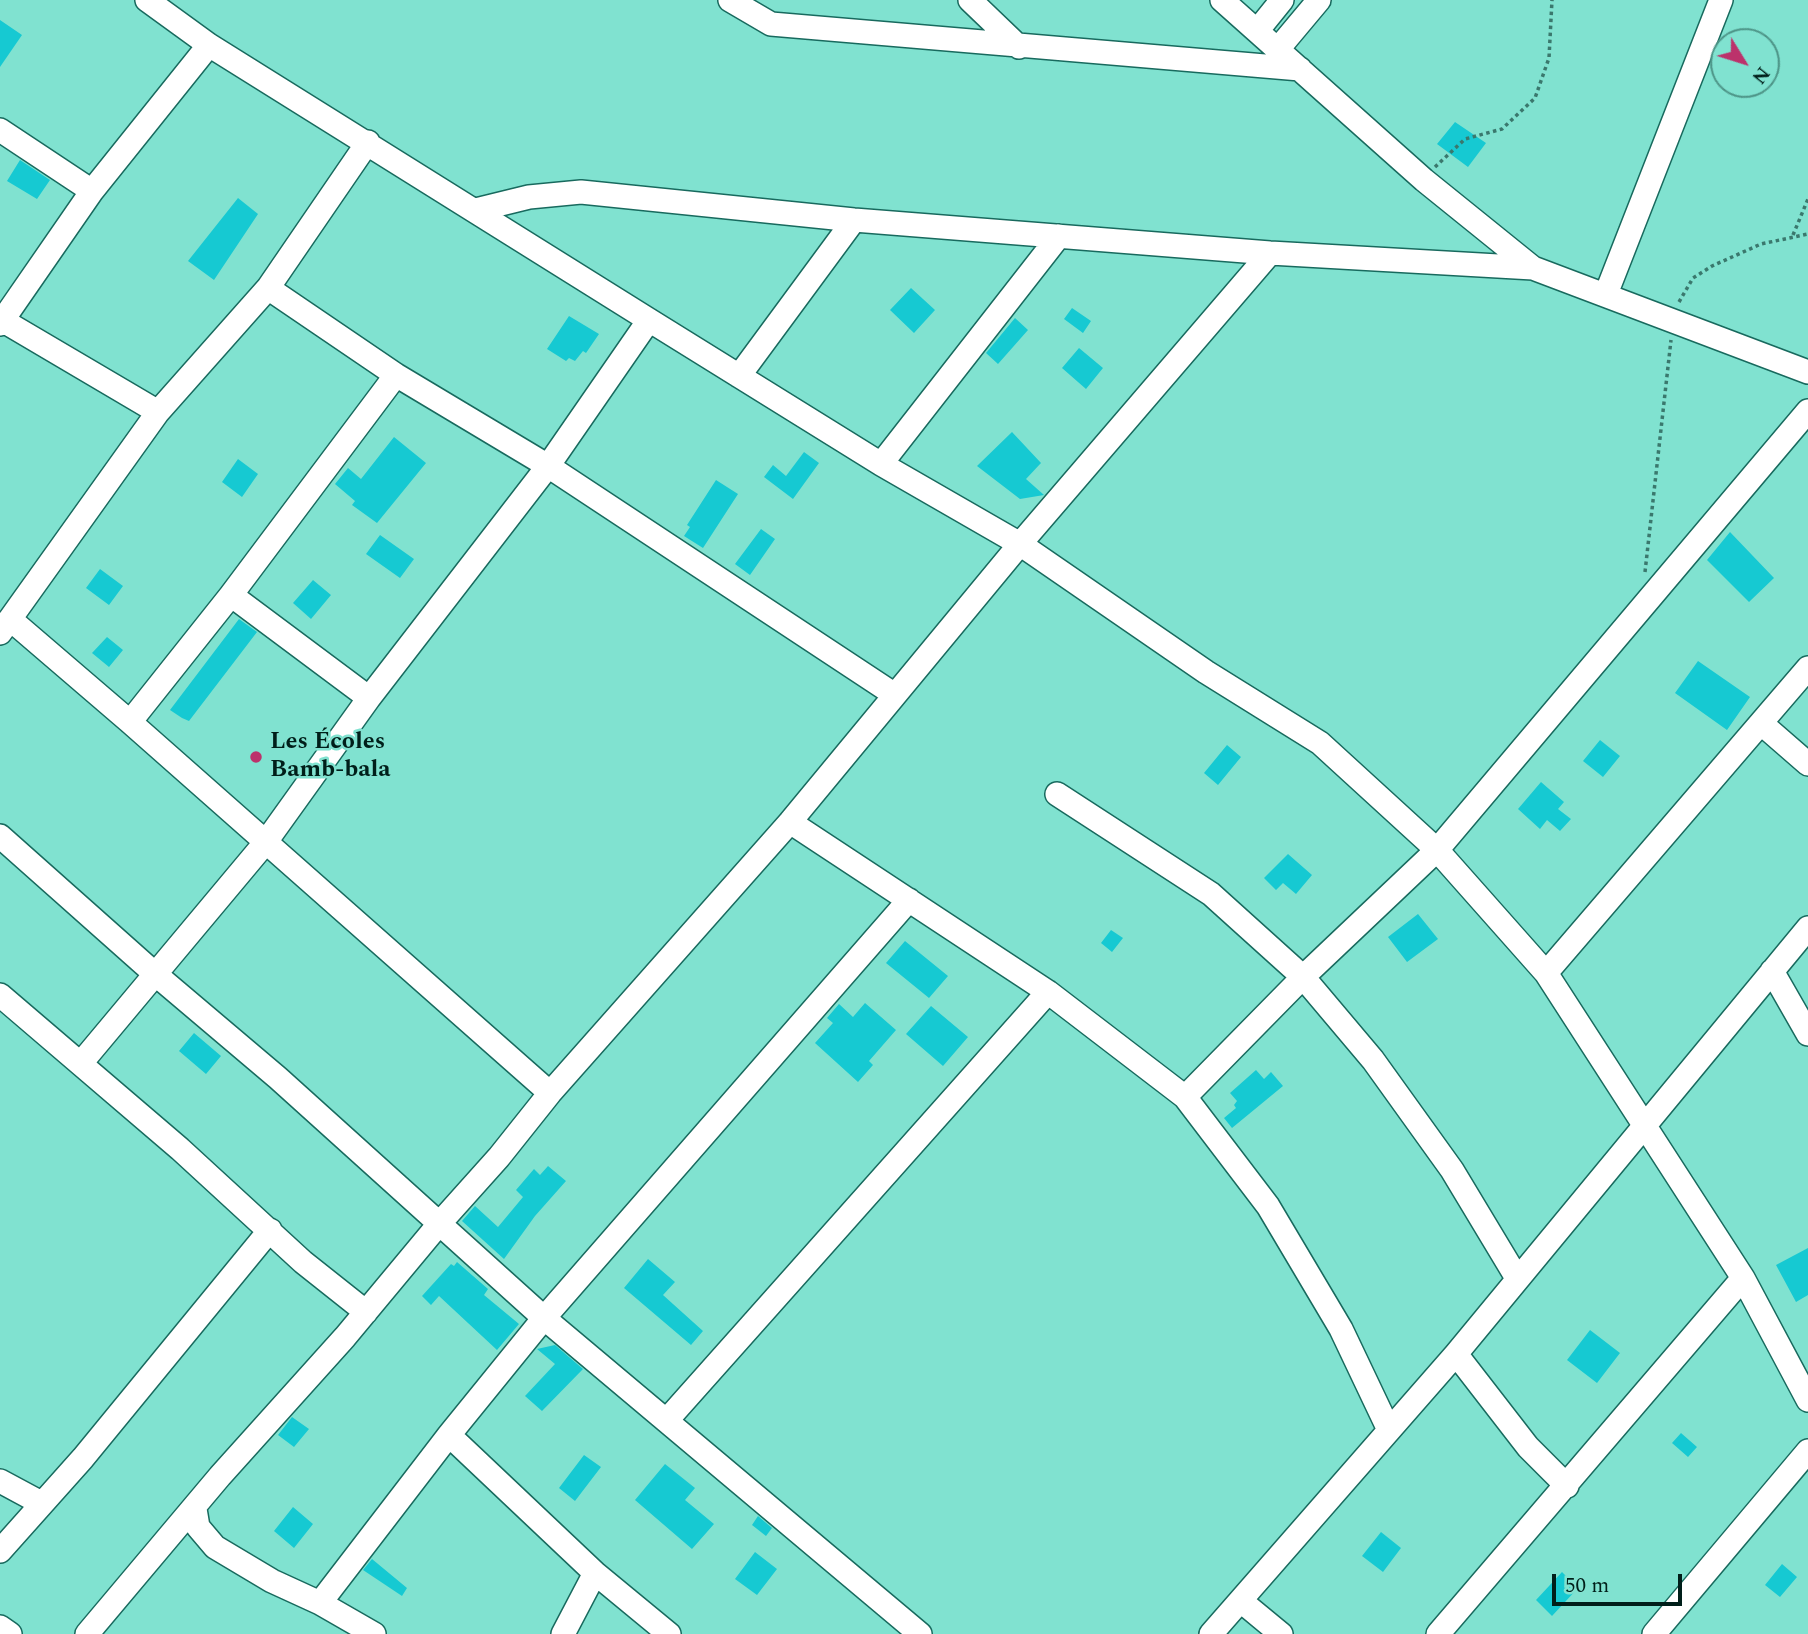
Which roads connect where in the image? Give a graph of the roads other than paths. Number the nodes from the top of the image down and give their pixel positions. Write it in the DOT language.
graph roads {
  1 [pos="147,0"];
  2 [pos="730,0"];
  3 [pos="970,0"];
  4 [pos="1222,0"];
  5 [pos="1282,0"];
  6 [pos="1319,0"];
  7 [pos="1721,0"];
  8 [pos="1258,31"];
  9 [pos="209,45"];
  10 [pos="1019,47"];
  11 [pos="1278,49"];
  12 [pos="1300,69"];
  13 [pos="0,130"];
  14 [pos="368,142"];
  15 [pos="92,191"];
  16 [pos="477,210"];
  17 [pos="854,220"];
  18 [pos="1059,236"];
  19 [pos="1270,253"];
  20 [pos="1533,268"];
  21 [pos="268,288"];
  22 [pos="1606,294"];
  23 [pos="649,320"];
  24 [pos="1,321"];
  25 [pos="1808,372"];
  26 [pos="396,375"];
  27 [pos="739,376"];
  28 [pos="1808,411"];
  29 [pos="158,412"];
  30 [pos="881,464"];
  31 [pos="548,467"];
  32 [pos="1020,544"];
  33 [pos="231,595"];
  34 [pos="5,626"];
  35 [pos="1808,668"];
  36 [pos="895,695"];
  37 [pos="369,698"];
  38 [pos="130,722"];
  39 [pos="1762,724"];
  40 [pos="1808,764"];
  41 [pos="1057,794"];
  42 [pos="790,822"];
  43 [pos="0,836"];
  44 [pos="265,843"];
  45 [pos="1437,850"];
  46 [pos="909,900"];
  47 [pos="1808,928"];
  48 [pos="1772,971"];
  49 [pos="154,973"];
  50 [pos="1546,973"];
  51 [pos="1303,977"];
  52 [pos="1048,992"];
  53 [pos="0,995"];
  54 [pos="1808,1034"];
  55 [pos="81,1063"];
  56 [pos="550,1093"];
  57 [pos="1185,1097"];
  58 [pos="1646,1124"];
  59 [pos="439,1224"];
  60 [pos="270,1230"];
  61 [pos="1517,1278"];
  62 [pos="1743,1279"];
  63 [pos="366,1312"];
  64 [pos="544,1318"];
  65 [pos="1456,1354"];
  66 [pos="1808,1400"];
  67 [pos="667,1420"];
  68 [pos="1389,1430"];
  69 [pos="449,1435"];
  70 [pos="1808,1451"];
  71 [pos="0,1481"];
  72 [pos="1567,1486"];
  73 [pos="41,1503"];
  74 [pos="195,1509"];
  75 [pos="0,1551"];
  76 [pos="595,1573"];
  77 [pos="1241,1601"];
  78 [pos="320,1603"];
  79 [pos="0,1627"];
  80 [pos="10,1634"];
  81 [pos="87,1634"];
  82 [pos="374,1634"];
  83 [pos="563,1634"];
  84 [pos="669,1634"];
  85 [pos="919,1634"];
  86 [pos="1212,1634"];
  87 [pos="1281,1634"];
  88 [pos="1438,1634"];
  89 [pos="1654,1634"];
  1 -- 9 [label="street"];
  2 -- 10 [label="street"];
  3 -- 10 [label="street"];
  4 -- 8 [label="street"];
  5 -- 8 [label="street"];
  6 -- 11 [label="street"];
  7 -- 22 [label="street"];
  8 -- 11 [label="street"];
  9 -- 14 [label="street"];
  9 -- 15 [label="street"];
  10 -- 12 [label="street"];
  11 -- 12 [label="street"];
  12 -- 20 [label="street"];
  13 -- 15 [label="street"];
  14 -- 16 [label="street"];
  14 -- 21 [label="street"];
  15 -- 24 [label="street"];
  16 -- 17 [label="street"];
  16 -- 23 [label="street"];
  17 -- 18 [label="street"];
  17 -- 27 [label="street"];
  18 -- 19 [label="street"];
  18 -- 30 [label="street"];
  19 -- 20 [label="street"];
  19 -- 32 [label="street"];
  20 -- 22 [label="street"];
  21 -- 26 [label="street"];
  21 -- 29 [label="street"];
  22 -- 25 [label="street"];
  23 -- 27 [label="street"];
  23 -- 31 [label="street"];
  24 -- 29 [label="street"];
  26 -- 31 [label="street"];
  26 -- 33 [label="street"];
  27 -- 30 [label="street"];
  28 -- 45 [label="street"];
  29 -- 34 [label="street"];
  30 -- 32 [label="street"];
  31 -- 36 [label="street"];
  31 -- 37 [label="street"];
  32 -- 36 [label="street"];
  32 -- 45 [label="street"];
  33 -- 37 [label="street"];
  33 -- 38 [label="street"];
  34 -- 38 [label="street"];
  35 -- 39 [label="street"];
  36 -- 42 [label="street"];
  37 -- 44 [label="street"];
  38 -- 44 [label="street"];
  39 -- 40 [label="street"];
  39 -- 50 [label="street"];
  41 -- 51 [label="street"];
  42 -- 46 [label="street"];
  42 -- 56 [label="street"];
  43 -- 49 [label="street"];
  44 -- 49 [label="street"];
  44 -- 56 [label="street"];
  45 -- 50 [label="street"];
  45 -- 51 [label="street"];
  46 -- 52 [label="street"];
  46 -- 64 [label="street"];
  47 -- 48 [label="street"];
  48 -- 54 [label="street"];
  48 -- 58 [label="street"];
  49 -- 55 [label="street"];
  49 -- 59 [label="street"];
  50 -- 58 [label="street"];
  51 -- 57 [label="street"];
  51 -- 61 [label="street"];
  52 -- 57 [label="street"];
  52 -- 67 [label="street"];
  53 -- 55 [label="street"];
  55 -- 60 [label="street"];
  56 -- 59 [label="street"];
  57 -- 68 [label="street"];
  58 -- 61 [label="street"];
  58 -- 62 [label="street"];
  59 -- 63 [label="street"];
  59 -- 64 [label="street"];
  60 -- 63 [label="street"];
  60 -- 73 [label="street"];
  61 -- 65 [label="street"];
  62 -- 66 [label="street"];
  62 -- 72 [label="street"];
  63 -- 74 [label="street"];
  64 -- 67 [label="street"];
  64 -- 69 [label="street"];
  65 -- 68 [label="street"];
  65 -- 72 [label="street"];
  67 -- 85 [label="street"];
  68 -- 77 [label="street"];
  69 -- 76 [label="street"];
  69 -- 78 [label="street"];
  70 -- 89 [label="street"];
  71 -- 73 [label="street"];
  72 -- 88 [label="street"];
  73 -- 75 [label="street"];
  74 -- 78 [label="street"];
  74 -- 81 [label="street"];
  76 -- 83 [label="street"];
  76 -- 84 [label="street"];
  77 -- 86 [label="street"];
  77 -- 87 [label="street"];
  78 -- 82 [label="street"];
  79 -- 80 [label="street"];
}
